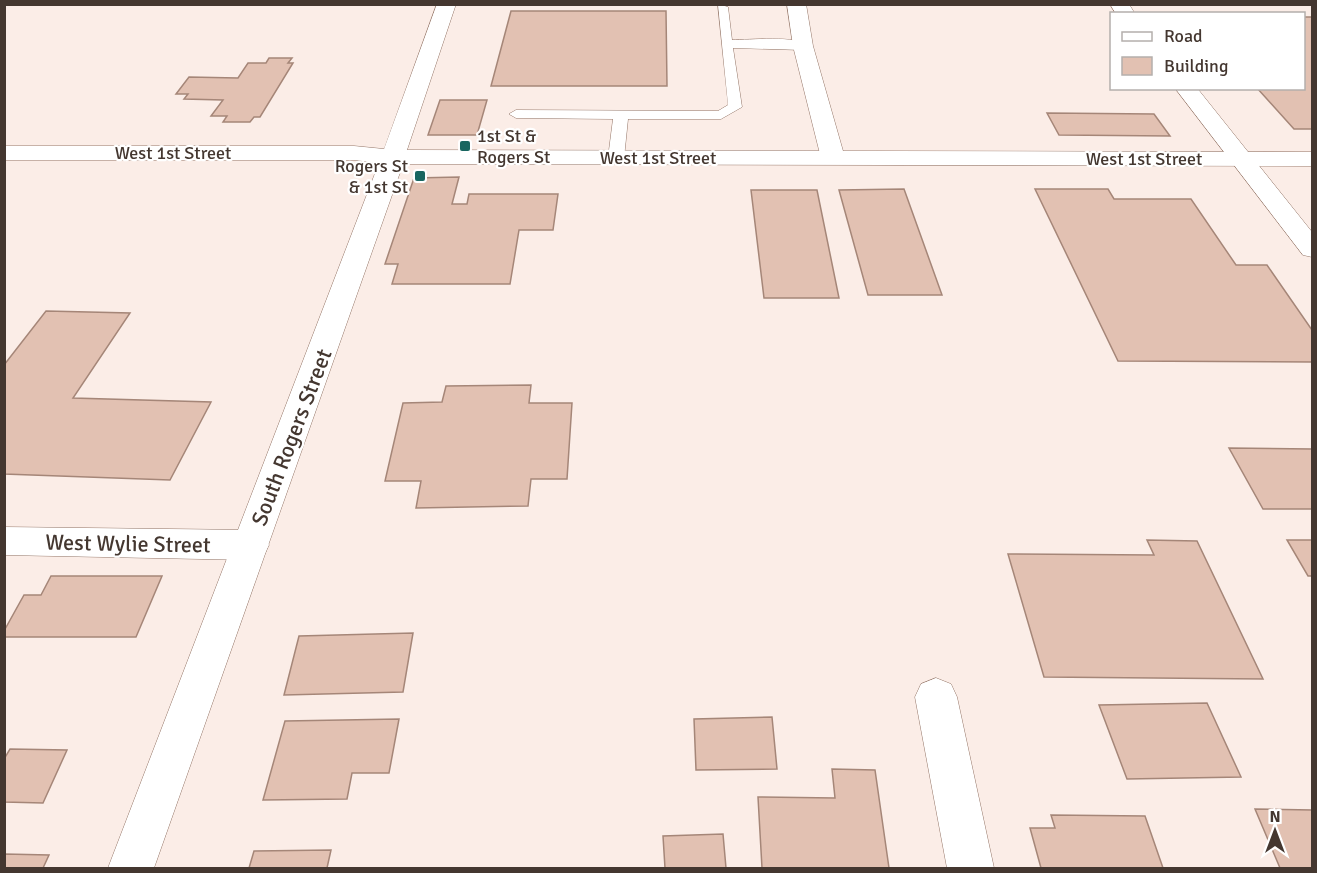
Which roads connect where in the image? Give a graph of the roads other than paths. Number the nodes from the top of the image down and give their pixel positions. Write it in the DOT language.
graph roads {
  1 [pos="447,4"];
  2 [pos="796,4"];
  3 [pos="722,7"];
  4 [pos="726,44"];
  5 [pos="803,46"];
  6 [pos="1187,90"];
  7 [pos="516,114"];
  8 [pos="621,115"];
  9 [pos="4,153"];
  10 [pos="393,158"];
  11 [pos="616,158"];
  12 [pos="833,158"];
  13 [pos="1244,159"];
  14 [pos="1312,159"];
  15 [pos="1312,249"];
  16 [pos="4,542"];
  17 [pos="251,545"];
  18 [pos="936,698"];
  19 [pos="131,868"];
  20 [pos="971,868"];
  1 -- 10 [label="street, South Rogers Street"];
  2 -- 5 [label="street"];
  3 -- 4 [label="lane"];
  4 -- 5 [label="lane"];
  4 -- 8 [label="lane"];
  5 -- 12 [label="street"];
  6 -- 13 [label="street"];
  7 -- 8 [label="lane"];
  8 -- 11 [label="lane"];
  9 -- 10 [label="street, West 1st Street"];
  10 -- 11 [label="street, West 1st Street"];
  10 -- 17 [label="street, South Rogers Street"];
  11 -- 12 [label="street, West 1st Street"];
  12 -- 13 [label="street, West 1st Street"];
  13 -- 14 [label="street, West 1st Street"];
  13 -- 15 [label="street"];
  16 -- 17 [label="street, West Wylie Street"];
  17 -- 19 [label="street, South Rogers Street"];
  18 -- 20 [label="street"];
}
